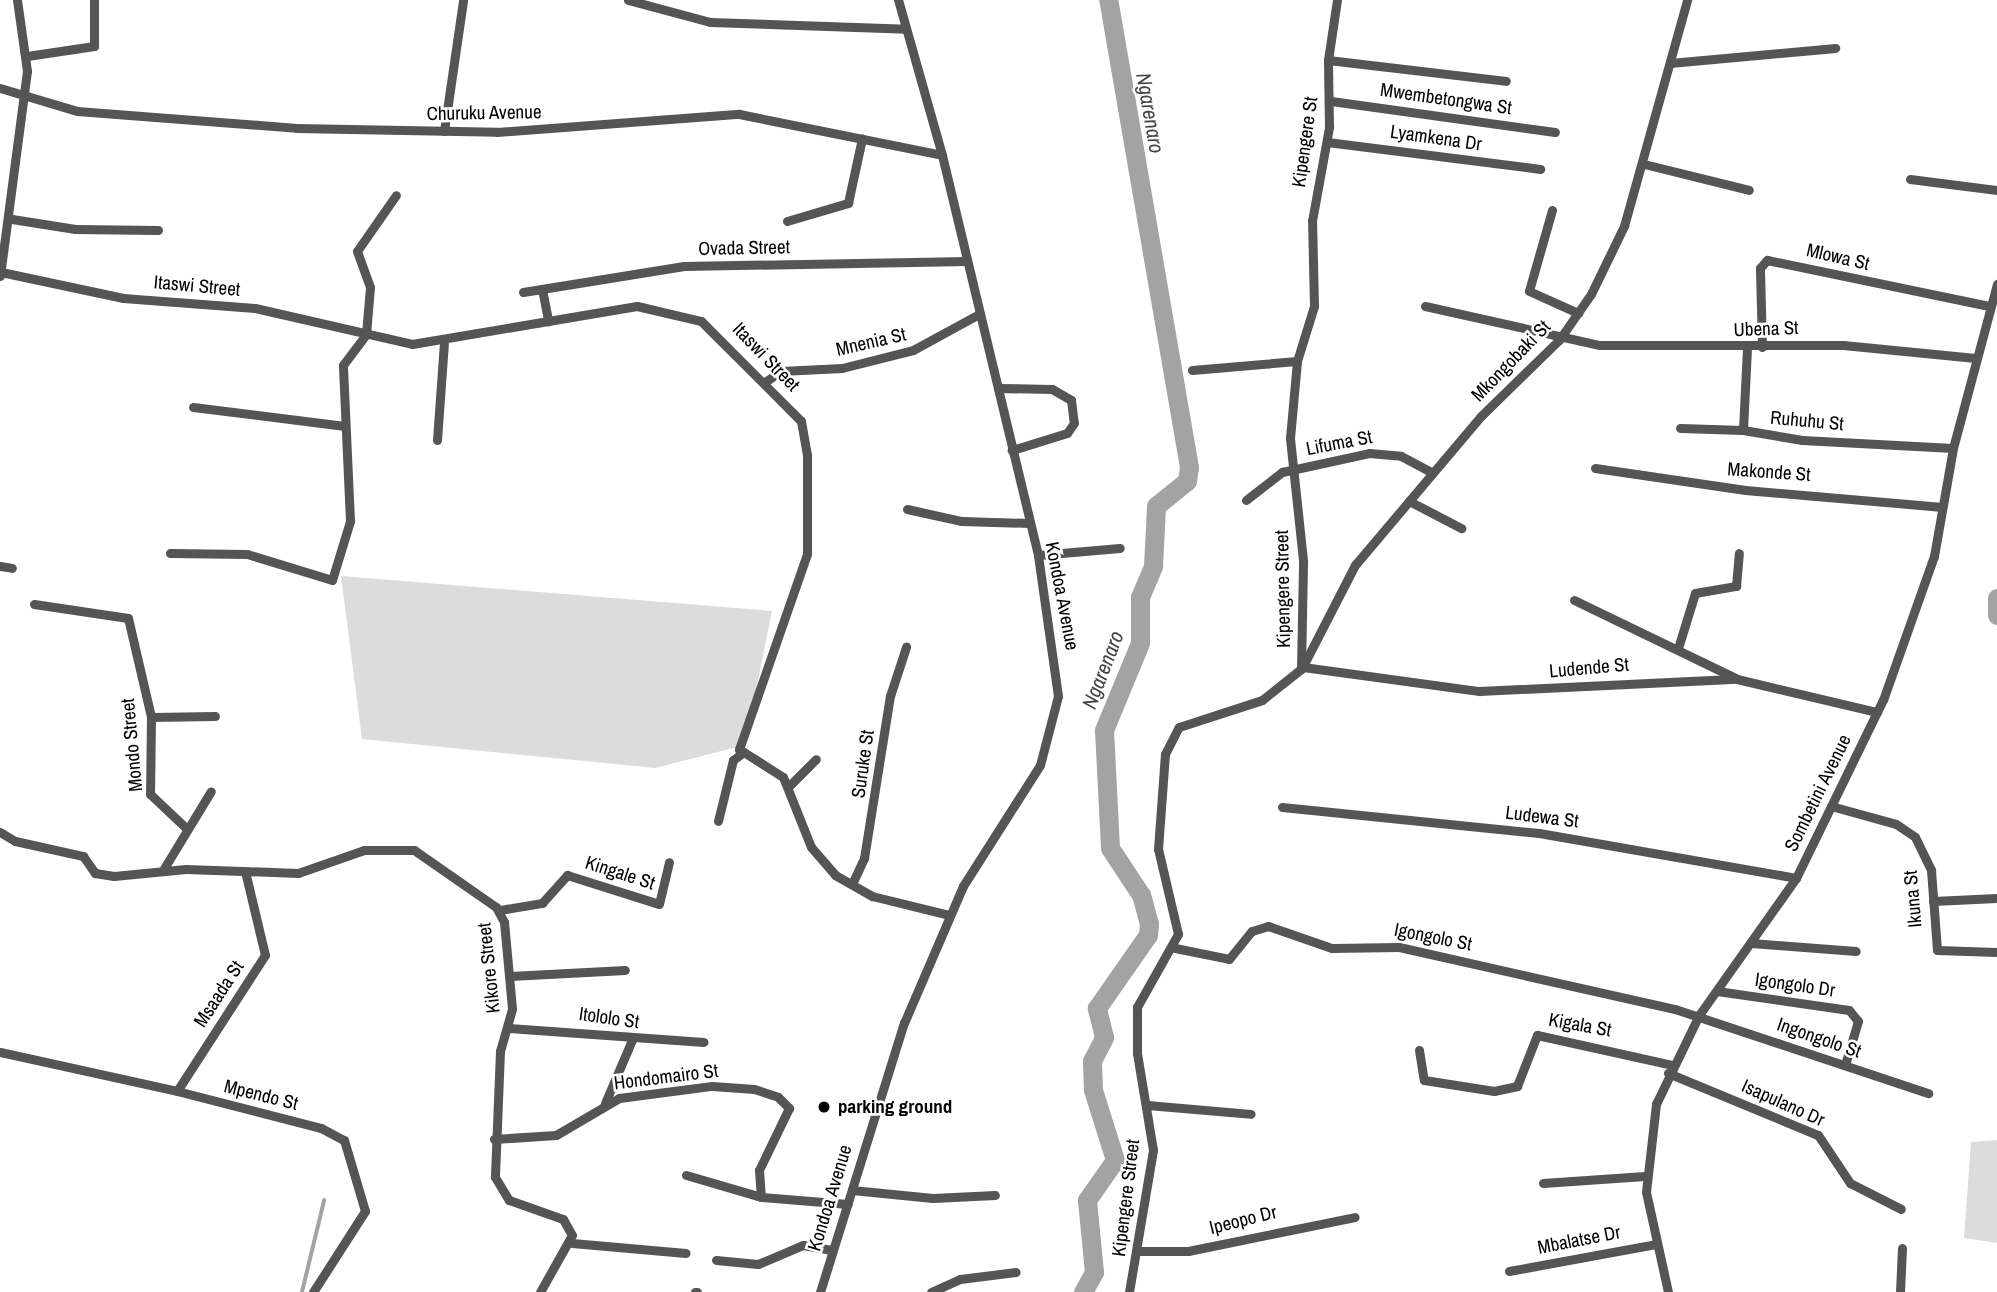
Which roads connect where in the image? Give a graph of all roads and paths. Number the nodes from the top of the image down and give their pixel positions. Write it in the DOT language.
graph roads {
  1 [pos="17,0"];
  2 [pos="94,0"];
  3 [pos="463,0"];
  4 [pos="628,0"];
  5 [pos="898,0"];
  6 [pos="1336,0"];
  7 [pos="1687,0"];
  8 [pos="906,29"];
  9 [pos="1835,48"];
  10 [pos="27,56"];
  11 [pos="1328,60"];
  12 [pos="1670,63"];
  13 [pos="1506,81"];
  14 [pos="0,88"];
  15 [pos="24,95"];
  16 [pos="1331,101"];
  17 [pos="444,131"];
  18 [pos="1555,132"];
  19 [pos="862,138"];
  20 [pos="1327,142"];
  21 [pos="942,155"];
  22 [pos="1644,164"];
  23 [pos="1541,169"];
  24 [pos="1910,179"];
  25 [pos="1749,190"];
  26 [pos="1997,190"];
  27 [pos="396,195"];
  28 [pos="1552,210"];
  29 [pos="12,219"];
  30 [pos="787,221"];
  31 [pos="158,230"];
  32 [pos="967,261"];
  33 [pos="1,274"];
  34 [pos="1997,284"];
  35 [pos="542,289"];
  36 [pos="1316,290"];
  37 [pos="523,292"];
  38 [pos="1425,306"];
  39 [pos="1990,306"];
  40 [pos="1578,313"];
  41 [pos="979,314"];
  42 [pos="548,321"];
  43 [pos="366,334"];
  44 [pos="1559,340"];
  45 [pos="444,342"];
  46 [pos="1762,347"];
  47 [pos="1747,348"];
  48 [pos="1975,358"];
  49 [pos="1297,361"];
  50 [pos="1192,370"];
  51 [pos="765,382"];
  52 [pos="998,388"];
  53 [pos="193,407"];
  54 [pos="345,426"];
  55 [pos="1680,428"];
  56 [pos="1743,430"];
  57 [pos="437,440"];
  58 [pos="1953,447"];
  59 [pos="1012,450"];
  60 [pos="1595,468"];
  61 [pos="1292,471"];
  62 [pos="1431,472"];
  63 [pos="1246,500"];
  64 [pos="1409,501"];
  65 [pos="1942,507"];
  66 [pos="907,509"];
  67 [pos="1030,523"];
  68 [pos="1461,528"];
  69 [pos="1120,548"];
  70 [pos="170,553"];
  71 [pos="1739,553"];
  72 [pos="1038,555"];
  73 [pos="0,566"];
  74 [pos="12,568"];
  75 [pos="1574,600"];
  76 [pos="34,604"];
  77 [pos="1679,646"];
  78 [pos="906,647"];
  79 [pos="1302,668"];
  80 [pos="1737,679"];
  81 [pos="1877,712"];
  82 [pos="215,716"];
  83 [pos="151,717"];
  84 [pos="741,754"];
  85 [pos="816,759"];
  86 [pos="789,786"];
  87 [pos="211,791"];
  88 [pos="1831,806"];
  89 [pos="1282,807"];
  90 [pos="718,821"];
  91 [pos="185,827"];
  92 [pos="0,832"];
  93 [pos="669,862"];
  94 [pos="163,870"];
  95 [pos="245,871"];
  96 [pos="1796,878"];
  97 [pos="852,884"];
  98 [pos="1997,898"];
  99 [pos="1933,901"];
  100 [pos="500,911"];
  101 [pos="949,915"];
  102 [pos="1751,943"];
  103 [pos="1175,948"];
  104 [pos="1856,951"];
  105 [pos="1997,952"];
  106 [pos="625,970"];
  107 [pos="510,976"];
  108 [pos="1717,991"];
  109 [pos="1699,1016"];
  110 [pos="509,1028"];
  111 [pos="632,1040"];
  112 [pos="703,1042"];
  113 [pos="1419,1050"];
  114 [pos="0,1052"];
  115 [pos="1845,1065"];
  116 [pos="1670,1069"];
  117 [pos="177,1091"];
  118 [pos="1928,1093"];
  119 [pos="605,1103"];
  120 [pos="1147,1105"];
  121 [pos="1251,1114"];
  122 [pos="494,1139"];
  123 [pos="686,1175"];
  124 [pos="1645,1176"];
  125 [pos="1544,1183"];
  126 [pos="852,1190"];
  127 [pos="995,1195"];
  128 [pos="761,1197"];
  129 [pos="848,1204"];
  130 [pos="1901,1209"];
  131 [pos="1355,1217"];
  132 [pos="572,1243"];
  133 [pos="1656,1244"];
  134 [pos="1902,1248"];
  135 [pos="832,1250"];
  136 [pos="1138,1251"];
  137 [pos="686,1253"];
  138 [pos="716,1260"];
  139 [pos="1509,1271"];
  140 [pos="1016,1272"];
  141 [pos="313,1292"];
  142 [pos="540,1292"];
  143 [pos="820,1292"];
  144 [pos="931,1292"];
  145 [pos="1129,1292"];
  146 [pos="1668,1292"];
  147 [pos="1900,1292"];
  1 -- 10 [label="street"];
  2 -- 10 [label="street"];
  3 -- 17 [label="street"];
  4 -- 8 [label="street"];
  5 -- 8 [label="street, Kondoa Avenue"];
  6 -- 11 [label="street, Kipengere St"];
  7 -- 12 [label="street, Mkongobaki St"];
  8 -- 21 [label="street, Kondoa Avenue"];
  9 -- 12 [label="street"];
  10 -- 15 [label="street"];
  11 -- 13 [label="street"];
  11 -- 16 [label="street, Kipengere St"];
  12 -- 22 [label="street, Mkongobaki St"];
  14 -- 15 [label="street, Churuku Avenue"];
  15 -- 17 [label="street, Churuku Avenue"];
  15 -- 29 [label="street"];
  16 -- 18 [label="street, Mwembetongwa St"];
  16 -- 20 [label="street, Kipengere St"];
  17 -- 19 [label="street, Churuku Avenue"];
  19 -- 21 [label="street, Churuku Avenue"];
  19 -- 30 [label="street"];
  20 -- 23 [label="street, Lyamkena Dr"];
  20 -- 36 [label="street, Kipengere St"];
  21 -- 32 [label="street, Kondoa Avenue"];
  22 -- 25 [label="street"];
  22 -- 40 [label="street, Mkongobaki St"];
  24 -- 26 [label="street"];
  27 -- 43 [label="street"];
  28 -- 40 [label="street"];
  29 -- 31 [label="street"];
  29 -- 33 [label="street"];
  32 -- 35 [label="street, Ovada Street"];
  32 -- 41 [label="street, Kondoa Avenue"];
  33 -- 43 [label="street, Itaswi Street"];
  34 -- 39 [label="street, Sombetini Avenue"];
  35 -- 37 [label="street, Ovada Street"];
  35 -- 42 [label="street"];
  36 -- 49 [label="street, Kipengere Street"];
  38 -- 44 [label="street, Ubena St"];
  39 -- 46 [label="street, Mlowa St"];
  39 -- 48 [label="street, Sombetini Avenue"];
  40 -- 44 [label="street, Mkongobaki St"];
  41 -- 51 [label="street, Mnenia St"];
  41 -- 52 [label="street, Kondoa Avenue"];
  42 -- 45 [label="street, Itaswi Street"];
  42 -- 51 [label="street, Itaswi Street"];
  43 -- 45 [label="street, Itaswi Street"];
  43 -- 54 [label="street"];
  44 -- 47 [label="street, Ubena St"];
  44 -- 62 [label="street, Mkongobaki St"];
  45 -- 57 [label="street"];
  46 -- 47 [label="street, Ubena St"];
  46 -- 48 [label="street, Ubena St"];
  47 -- 56 [label="street, Ruhuhu St"];
  48 -- 58 [label="street, Sombetini Avenue"];
  49 -- 50 [label="street"];
  49 -- 61 [label="street, Kipengere Street"];
  51 -- 84 [label="street, Itaswi Street"];
  52 -- 59 [label="street, Kondoa Avenue"];
  52 -- 59 [label="street"];
  53 -- 54 [label="street"];
  54 -- 70 [label="street"];
  55 -- 56 [label="street"];
  56 -- 58 [label="street, Ruhuhu St"];
  58 -- 65 [label="street, Sombetini Avenue"];
  59 -- 67 [label="street, Kondoa Avenue"];
  60 -- 65 [label="street, Makonde St"];
  61 -- 62 [label="street, Lifuma St"];
  61 -- 63 [label="street"];
  61 -- 79 [label="street, Kipengere Street"];
  62 -- 64 [label="street, Mkongobaki St"];
  64 -- 68 [label="street"];
  64 -- 79 [label="street, Mkongobaki St"];
  65 -- 81 [label="street, Sombetini Avenue"];
  66 -- 67 [label="street"];
  67 -- 72 [label="street, Kondoa Avenue"];
  69 -- 72 [label="street"];
  71 -- 77 [label="street"];
  72 -- 101 [label="street, Kondoa Avenue"];
  73 -- 74 [label="street"];
  75 -- 77 [label="street"];
  76 -- 83 [label="street, Mondo Street"];
  77 -- 80 [label="street"];
  78 -- 97 [label="street, Suruke St"];
  79 -- 80 [label="street, Ludende St"];
  79 -- 103 [label="street, Kipengere Street"];
  80 -- 81 [label="street, Ludende St"];
  81 -- 88 [label="street, Sombetini Avenue"];
  82 -- 83 [label="street"];
  83 -- 91 [label="street, Mondo Street"];
  84 -- 86 [label="street"];
  84 -- 90 [label="street, Itaswi Street"];
  85 -- 86 [label="street"];
  86 -- 97 [label="street"];
  87 -- 91 [label="street"];
  88 -- 96 [label="street, Sombetini Avenue"];
  88 -- 99 [label="street, Ikuna St"];
  89 -- 96 [label="street, Ludewa St"];
  91 -- 94 [label="street"];
  92 -- 94 [label="street, Kikore Street"];
  93 -- 100 [label="street, Kingale St"];
  94 -- 95 [label="street, Kikore Street"];
  95 -- 100 [label="street, Kikore Street"];
  95 -- 117 [label="street, Msaada St"];
  96 -- 102 [label="street, Sombetini Avenue"];
  97 -- 101 [label="street"];
  98 -- 99 [label="street"];
  99 -- 105 [label="street, Ikuna St"];
  100 -- 107 [label="street, Kikore Street"];
  101 -- 126 [label="street, Kondoa Avenue"];
  102 -- 104 [label="street"];
  102 -- 108 [label="street, Sombetini Avenue"];
  103 -- 109 [label="street, Igongolo St"];
  103 -- 120 [label="street, Kipengere Street"];
  106 -- 107 [label="street"];
  107 -- 110 [label="street, Kikore Street"];
  108 -- 109 [label="street, Sombetini Avenue"];
  108 -- 115 [label="street, Igongolo Dr"];
  109 -- 115 [label="street, Ingongolo St"];
  109 -- 116 [label="street, Sombetini Avenue"];
  110 -- 111 [label="street, Itololo St"];
  110 -- 122 [label="street, Kikore Street"];
  111 -- 112 [label="street, Itololo St"];
  111 -- 119 [label="street"];
  113 -- 116 [label="street, Kigala St"];
  114 -- 117 [label="street, Mpendo St"];
  115 -- 118 [label="street, Ingongolo St"];
  116 -- 124 [label="street, Sombetini Avenue"];
  116 -- 130 [label="street, Isapulano Dr"];
  117 -- 141 [label="street, Mpendo St"];
  119 -- 122 [label="street, Hondomairo St"];
  119 -- 128 [label="street, Hondomairo St"];
  120 -- 121 [label="street"];
  120 -- 136 [label="street, Kipengere Street"];
  122 -- 132 [label="street, Kikore Street"];
  123 -- 128 [label="street"];
  124 -- 125 [label="street"];
  124 -- 133 [label="street, Sombetini Avenue"];
  126 -- 127 [label="street"];
  126 -- 129 [label="street, Kondoa Avenue"];
  128 -- 129 [label="street"];
  129 -- 135 [label="street, Kondoa Avenue"];
  131 -- 136 [label="street, Ipeopo Dr"];
  132 -- 137 [label="street"];
  132 -- 142 [label="street"];
  133 -- 139 [label="street, Mbalatse Dr"];
  133 -- 146 [label="street, Sombetini Avenue"];
  134 -- 147 [label="street"];
  135 -- 138 [label="street"];
  135 -- 143 [label="street, Kondoa Avenue"];
  136 -- 145 [label="street, Kipengere Street"];
  140 -- 144 [label="street"];
}
